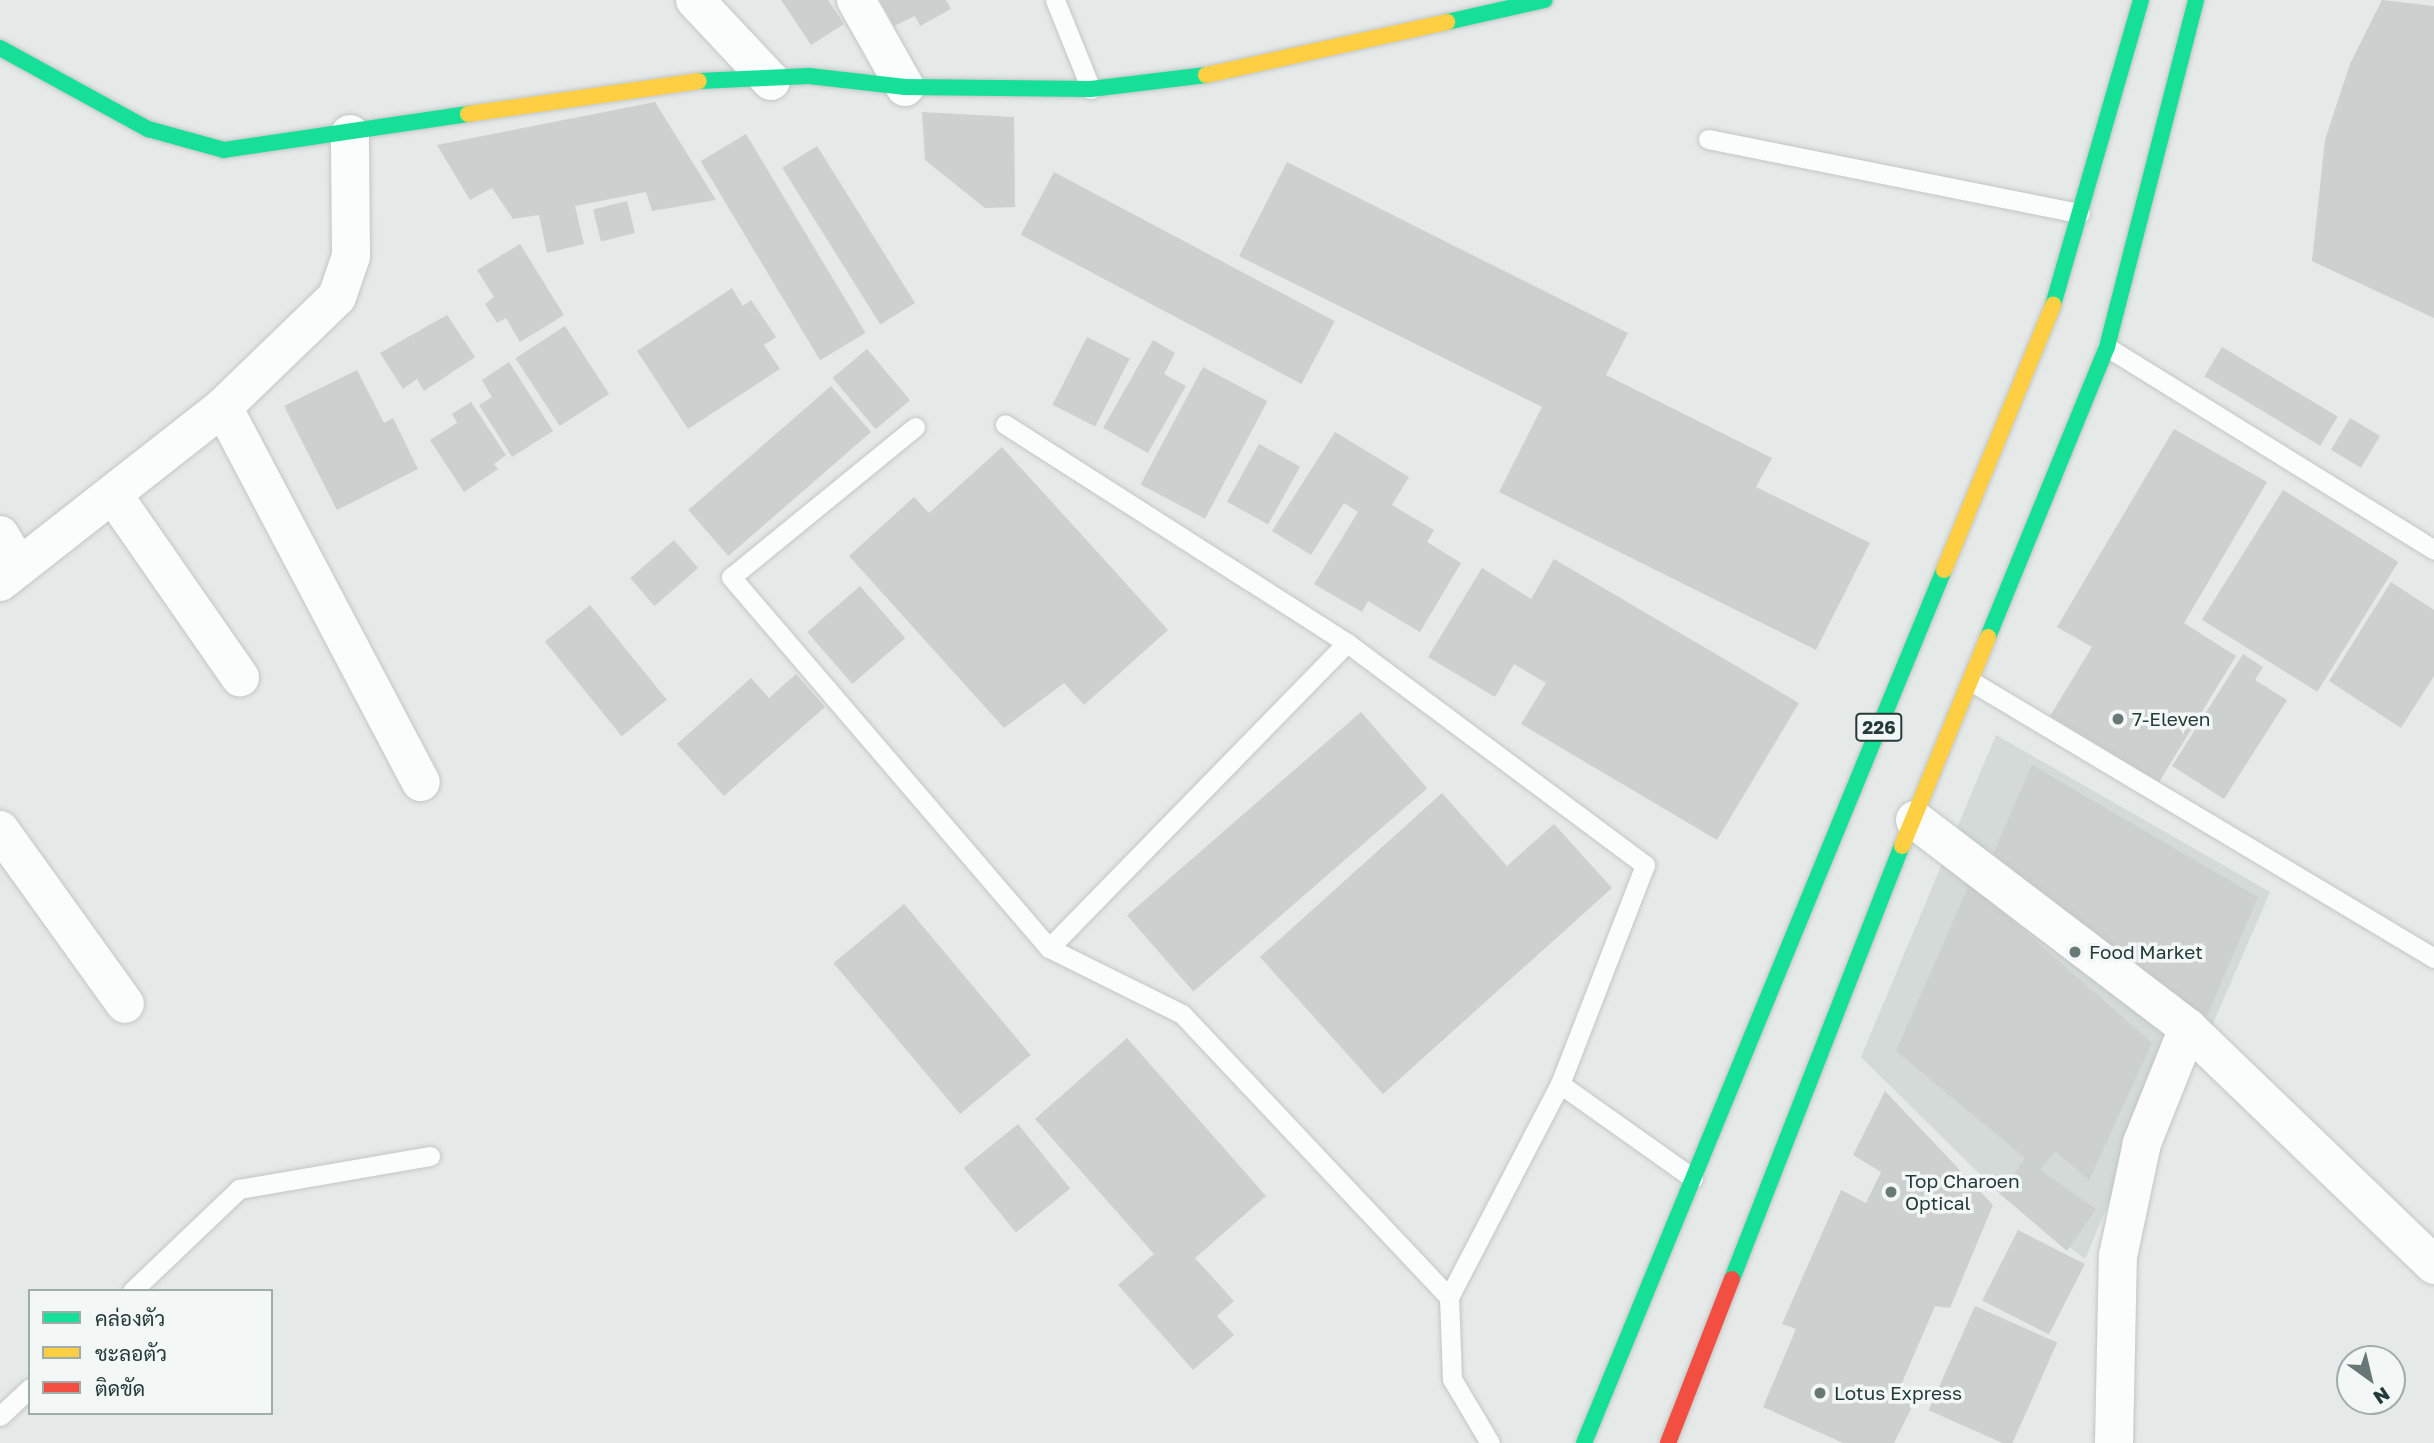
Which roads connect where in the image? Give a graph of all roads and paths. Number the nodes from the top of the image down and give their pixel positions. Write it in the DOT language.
graph roads {
  1 [pos="695,0"];
  2 [pos="856,0"];
  3 [pos="1055,0"];
  4 [pos="1545,0"];
  5 [pos="2141,0"];
  6 [pos="2196,0"];
  7 [pos="0,48"];
  8 [pos="771,81"];
  9 [pos="905,88"];
  10 [pos="1091,89"];
  11 [pos="350,134"];
  12 [pos="1708,139"];
  13 [pos="2080,213"];
  14 [pos="2107,347"];
  15 [pos="223,407"];
  16 [pos="1006,424"];
  17 [pos="915,427"];
  18 [pos="114,496"];
  19 [pos="0,535"];
  20 [pos="2434,550"];
  21 [pos="10,574"];
  22 [pos="1346,643"];
  23 [pos="240,677"];
  24 [pos="1974,683"];
  25 [pos="421,782"];
  26 [pos="1915,820"];
  27 [pos="0,830"];
  28 [pos="1049,948"];
  29 [pos="2434,958"];
  30 [pos="125,1004"];
  31 [pos="2188,1028"];
  32 [pos="1560,1084"];
  33 [pos="430,1156"];
  34 [pos="1693,1178"];
  35 [pos="2434,1265"];
  36 [pos="134,1289"];
  37 [pos="1449,1297"];
  38 [pos="28,1390"];
  39 [pos="0,1416"];
  40 [pos="1489,1443"];
  41 [pos="1584,1443"];
  42 [pos="1668,1443"];
  43 [pos="2114,1443"];
  1 -- 8 [label="street"];
  2 -- 9 [label="street"];
  3 -- 10 [label="lane"];
  4 -- 10 [label="main road"];
  5 -- 13 [label="main road, 226"];
  6 -- 14 [label="main road"];
  7 -- 11 [label="main road"];
  8 -- 9 [label="main road"];
  8 -- 11 [label="main road"];
  9 -- 10 [label="main road"];
  11 -- 15 [label="street"];
  12 -- 13 [label="lane"];
  13 -- 34 [label="main road, 226"];
  14 -- 20 [label="lane"];
  14 -- 24 [label="main road"];
  15 -- 18 [label="street"];
  15 -- 25 [label="street"];
  16 -- 22 [label="lane"];
  17 -- 28 [label="lane"];
  18 -- 21 [label="street"];
  18 -- 23 [label="street"];
  19 -- 21 [label="street"];
  22 -- 28 [label="lane"];
  22 -- 32 [label="lane"];
  24 -- 26 [label="main road"];
  24 -- 29 [label="lane"];
  26 -- 31 [label="street"];
  26 -- 42 [label="main road"];
  27 -- 30 [label="street"];
  28 -- 37 [label="lane"];
  31 -- 35 [label="street"];
  31 -- 43 [label="street"];
  32 -- 34 [label="lane"];
  32 -- 37 [label="lane"];
  33 -- 36 [label="lane"];
  34 -- 41 [label="main road, 226"];
  37 -- 40 [label="lane"];
  38 -- 39 [label="lane"];
}
